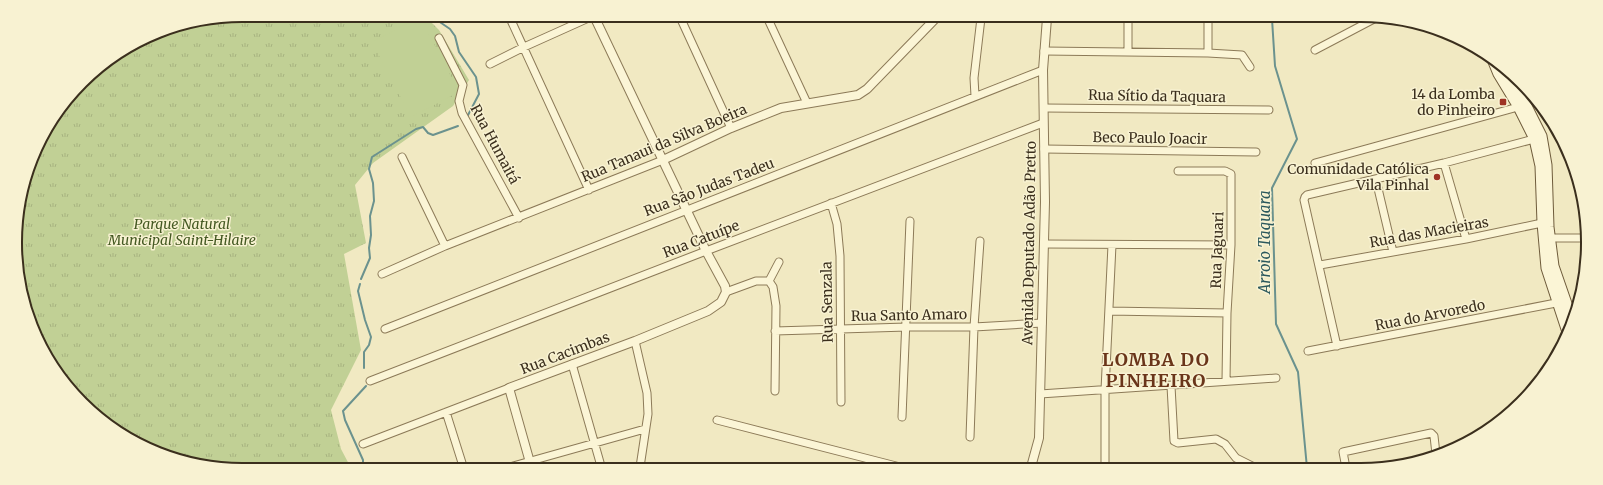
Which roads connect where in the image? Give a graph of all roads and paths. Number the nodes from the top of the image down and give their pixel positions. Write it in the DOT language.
graph roads {
  1 [pos="512,22"];
  2 [pos="580,22"];
  3 [pos="597,22"];
  4 [pos="682,22"];
  5 [pos="769,22"];
  6 [pos="932,22"];
  7 [pos="981,22"];
  8 [pos="1047,22"];
  9 [pos="1128,22"];
  10 [pos="1208,22"];
  11 [pos="1368,22"];
  12 [pos="439,38"];
  13 [pos="524,47"];
  14 [pos="1315,50"];
  15 [pos="1044,51"];
  16 [pos="1128,52"];
  17 [pos="1208,53"];
  18 [pos="490,64"];
  19 [pos="1250,68"];
  20 [pos="1496,69"];
  21 [pos="1043,70"];
  22 [pos="1515,86"];
  23 [pos="975,96"];
  24 [pos="807,103"];
  25 [pos="1518,107"];
  26 [pos="1044,108"];
  27 [pos="1269,110"];
  28 [pos="1043,123"];
  29 [pos="731,128"];
  30 [pos="1538,138"];
  31 [pos="1044,149"];
  32 [pos="1256,152"];
  33 [pos="402,157"];
  34 [pos="663,160"];
  35 [pos="1316,163"];
  36 [pos="1444,163"];
  37 [pos="1178,171"];
  38 [pos="1376,180"];
  39 [pos="589,190"];
  40 [pos="831,203"];
  41 [pos="686,210"];
  42 [pos="519,218"];
  43 [pos="910,221"];
  44 [pos="1542,224"];
  45 [pos="1550,238"];
  46 [pos="1581,238"];
  47 [pos="1466,239"];
  48 [pos="980,241"];
  49 [pos="1044,244"];
  50 [pos="1112,245"];
  51 [pos="1231,245"];
  52 [pos="445,246"];
  53 [pos="706,251"];
  54 [pos="1393,252"];
  55 [pos="779,262"];
  56 [pos="1320,265"];
  57 [pos="382,274"];
  58 [pos="769,281"];
  59 [pos="726,292"];
  60 [pos="1556,303"];
  61 [pos="1109,311"];
  62 [pos="1570,311"];
  63 [pos="1227,313"];
  64 [pos="1042,323"];
  65 [pos="1565,326"];
  66 [pos="906,327"];
  67 [pos="974,327"];
  68 [pos="385,329"];
  69 [pos="841,329"];
  70 [pos="775,331"];
  71 [pos="634,341"];
  72 [pos="1337,346"];
  73 [pos="1308,351"];
  74 [pos="572,364"];
  75 [pos="1276,378"];
  76 [pos="370,380"];
  77 [pos="1226,380"];
  78 [pos="1171,386"];
  79 [pos="510,388"];
  80 [pos="1105,390"];
  81 [pos="775,391"];
  82 [pos="1040,394"];
  83 [pos="841,402"];
  84 [pos="446,412"];
  85 [pos="902,417"];
  86 [pos="717,420"];
  87 [pos="645,429"];
  88 [pos="970,437"];
  89 [pos="595,443"];
  90 [pos="363,444"];
  91 [pos="1436,449"];
  92 [pos="462,463"];
  93 [pos="531,463"];
  94 [pos="534,463"];
  95 [pos="600,463"];
  96 [pos="640,463"];
  97 [pos="877,463"];
  98 [pos="1032,463"];
  99 [pos="1105,463"];
  100 [pos="1246,463"];
  101 [pos="1345,463"];
  1 -- 13 [label="street"];
  2 -- 13 [label="street"];
  3 -- 34 [label="street"];
  4 -- 29 [label="street"];
  5 -- 24 [label="street"];
  6 -- 24 [label="street, Rua Tanaui da Silva Boeira"];
  7 -- 23 [label="street"];
  8 -- 15 [label="street, Avenida Deputado Adão Pretto"];
  9 -- 16 [label="street"];
  10 -- 17 [label="street"];
  11 -- 14 [label="street"];
  12 -- 42 [label="street, Rua Humaitá"];
  13 -- 18 [label="street"];
  13 -- 39 [label="street"];
  15 -- 16 [label="street"];
  15 -- 21 [label="street, Avenida Deputado Adão Pretto"];
  16 -- 17 [label="street"];
  17 -- 19 [label="street"];
  20 -- 25 [label="main road"];
  21 -- 23 [label="street, Rua São Judas Tadeu"];
  21 -- 26 [label="street, Avenida Deputado Adão Pretto"];
  22 -- 30 [label="main road"];
  23 -- 41 [label="street, Rua São Judas Tadeu"];
  24 -- 29 [label="street, Rua Tanaui da Silva Boeira"];
  25 -- 30 [label="main road"];
  25 -- 35 [label="street"];
  26 -- 27 [label="street, Rua Sítio da Taquara"];
  26 -- 28 [label="street, Avenida Deputado Adão Pretto"];
  28 -- 31 [label="street, Avenida Deputado Adão Pretto"];
  28 -- 40 [label="street, Rua Catuípe"];
  29 -- 34 [label="street, Rua Tanaui da Silva Boeira"];
  30 -- 36 [label="street"];
  30 -- 44 [label="main road"];
  30 -- 45 [label="main road"];
  31 -- 32 [label="street, Beco Paulo Joacir"];
  31 -- 49 [label="street, Avenida Deputado Adão Pretto"];
  33 -- 52 [label="street"];
  34 -- 39 [label="street, Rua Tanaui da Silva Boeira"];
  34 -- 41 [label="street"];
  36 -- 38 [label="street"];
  36 -- 47 [label="street"];
  37 -- 51 [label="street, Rua Jaguari"];
  38 -- 54 [label="street"];
  38 -- 56 [label="street"];
  39 -- 42 [label="street, Rua Tanaui da Silva Boeira"];
  40 -- 53 [label="street, Rua Catuípe"];
  40 -- 69 [label="street, Rua Senzala"];
  41 -- 53 [label="street"];
  41 -- 68 [label="street, Rua São Judas Tadeu"];
  42 -- 52 [label="street, Rua Tanaui da Silva Boeira"];
  43 -- 66 [label="street"];
  44 -- 47 [label="street, Rua das Macieiras"];
  44 -- 60 [label="main road"];
  45 -- 46 [label="street"];
  45 -- 62 [label="main road"];
  47 -- 54 [label="street, Rua das Macieiras"];
  48 -- 67 [label="street"];
  49 -- 50 [label="street"];
  49 -- 64 [label="street, Avenida Deputado Adão Pretto"];
  50 -- 51 [label="street"];
  50 -- 61 [label="street"];
  51 -- 63 [label="street, Rua Jaguari"];
  52 -- 57 [label="street, Rua Tanaui da Silva Boeira"];
  53 -- 59 [label="street"];
  53 -- 76 [label="street, Rua Catuípe"];
  54 -- 56 [label="street, Rua das Macieiras"];
  55 -- 58 [label="street"];
  56 -- 72 [label="street"];
  58 -- 59 [label="street"];
  58 -- 70 [label="street"];
  59 -- 71 [label="street, Rua Cacimbas"];
  60 -- 65 [label="main road"];
  60 -- 72 [label="street, Rua do Arvoredo"];
  61 -- 63 [label="street"];
  61 -- 80 [label="street"];
  63 -- 77 [label="street, Rua Jaguari"];
  64 -- 67 [label="street, Rua Santo Amaro"];
  64 -- 82 [label="street, Avenida Deputado Adão Pretto"];
  66 -- 67 [label="street, Rua Santo Amaro"];
  66 -- 69 [label="street, Rua Santo Amaro"];
  66 -- 85 [label="street"];
  67 -- 88 [label="street"];
  69 -- 70 [label="street, Rua Santo Amaro"];
  69 -- 83 [label="street, Rua Senzala"];
  70 -- 81 [label="street"];
  71 -- 74 [label="street, Rua Cacimbas"];
  71 -- 87 [label="street"];
  72 -- 73 [label="street, Rua do Arvoredo"];
  74 -- 79 [label="street, Rua Cacimbas"];
  74 -- 89 [label="street"];
  75 -- 77 [label="street"];
  77 -- 78 [label="street"];
  78 -- 80 [label="street"];
  78 -- 100 [label="street"];
  79 -- 84 [label="street, Rua Cacimbas"];
  79 -- 93 [label="street"];
  80 -- 82 [label="street"];
  80 -- 99 [label="street"];
  82 -- 98 [label="street, Avenida Deputado Adão Pretto"];
  84 -- 90 [label="street, Rua Cacimbas"];
  84 -- 92 [label="street"];
  86 -- 97 [label="street"];
  87 -- 89 [label="street"];
  87 -- 96 [label="street"];
  89 -- 94 [label="street"];
  89 -- 95 [label="street"];
  91 -- 101 [label="street"];
}
